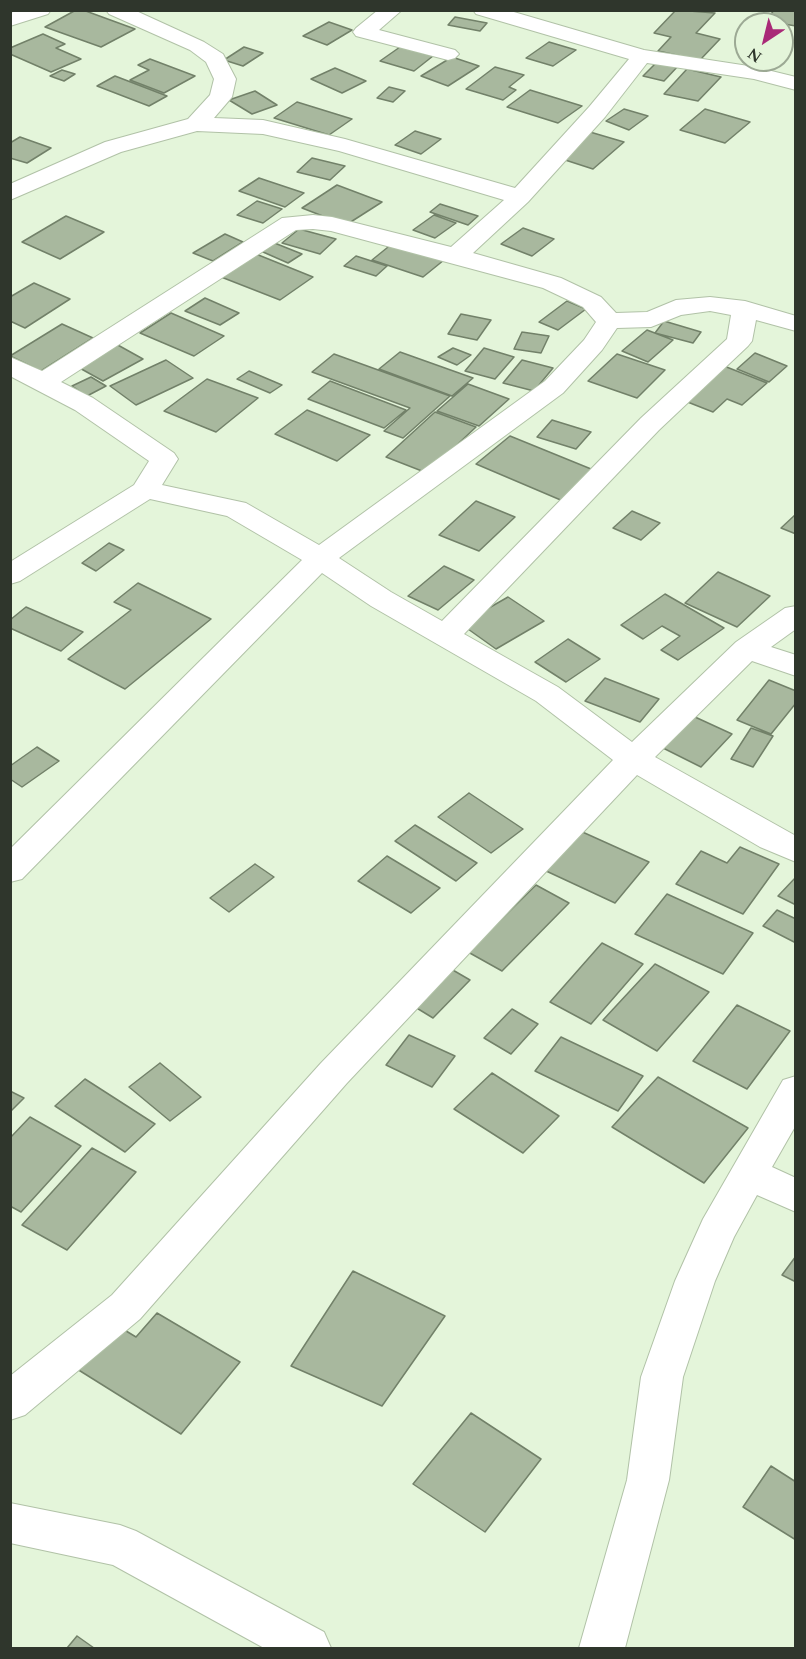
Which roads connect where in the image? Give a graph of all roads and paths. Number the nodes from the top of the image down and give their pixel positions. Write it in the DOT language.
graph roads {
  1 [pos="41,10"];
  2 [pos="116,10"];
  3 [pos="392,10"];
  4 [pos="483,10"];
  5 [pos="10,20"];
  6 [pos="448,54"];
  7 [pos="642,56"];
  8 [pos="795,84"];
  9 [pos="196,124"];
  10 [pos="10,193"];
  11 [pos="520,197"];
  12 [pos="456,256"];
  13 [pos="745,309"];
  14 [pos="609,321"];
  15 [pos="795,324"];
  16 [pos="10,365"];
  17 [pos="43,382"];
  18 [pos="145,490"];
  19 [pos="320,558"];
  20 [pos="10,575"];
  21 [pos="795,615"];
  22 [pos="446,635"];
  23 [pos="747,649"];
  24 [pos="795,666"];
  25 [pos="633,759"];
  26 [pos="795,850"];
  27 [pos="10,870"];
  28 [pos="795,1090"];
  29 [pos="749,1174"];
  30 [pos="795,1196"];
  31 [pos="10,1402"];
  32 [pos="10,1523"];
  33 [pos="308,1648"];
  34 [pos="602,1648"];
  1 -- 5 [label="street"];
  2 -- 9 [label="street"];
  3 -- 6 [label="street"];
  4 -- 7 [label="street"];
  7 -- 8 [label="street"];
  7 -- 11 [label="street"];
  9 -- 10 [label="street"];
  9 -- 11 [label="street"];
  11 -- 12 [label="street"];
  12 -- 14 [label="street"];
  12 -- 17 [label="street"];
  13 -- 14 [label="street"];
  13 -- 15 [label="street"];
  13 -- 22 [label="street"];
  14 -- 19 [label="street"];
  16 -- 17 [label="street"];
  17 -- 18 [label="street"];
  18 -- 19 [label="street"];
  18 -- 20 [label="street"];
  19 -- 22 [label="street"];
  19 -- 27 [label="street"];
  21 -- 23 [label="street"];
  22 -- 25 [label="street"];
  23 -- 24 [label="street"];
  23 -- 25 [label="street"];
  25 -- 26 [label="street"];
  25 -- 31 [label="street"];
  28 -- 29 [label="street"];
  29 -- 30 [label="street"];
  29 -- 34 [label="street"];
  32 -- 33 [label="street"];
}
